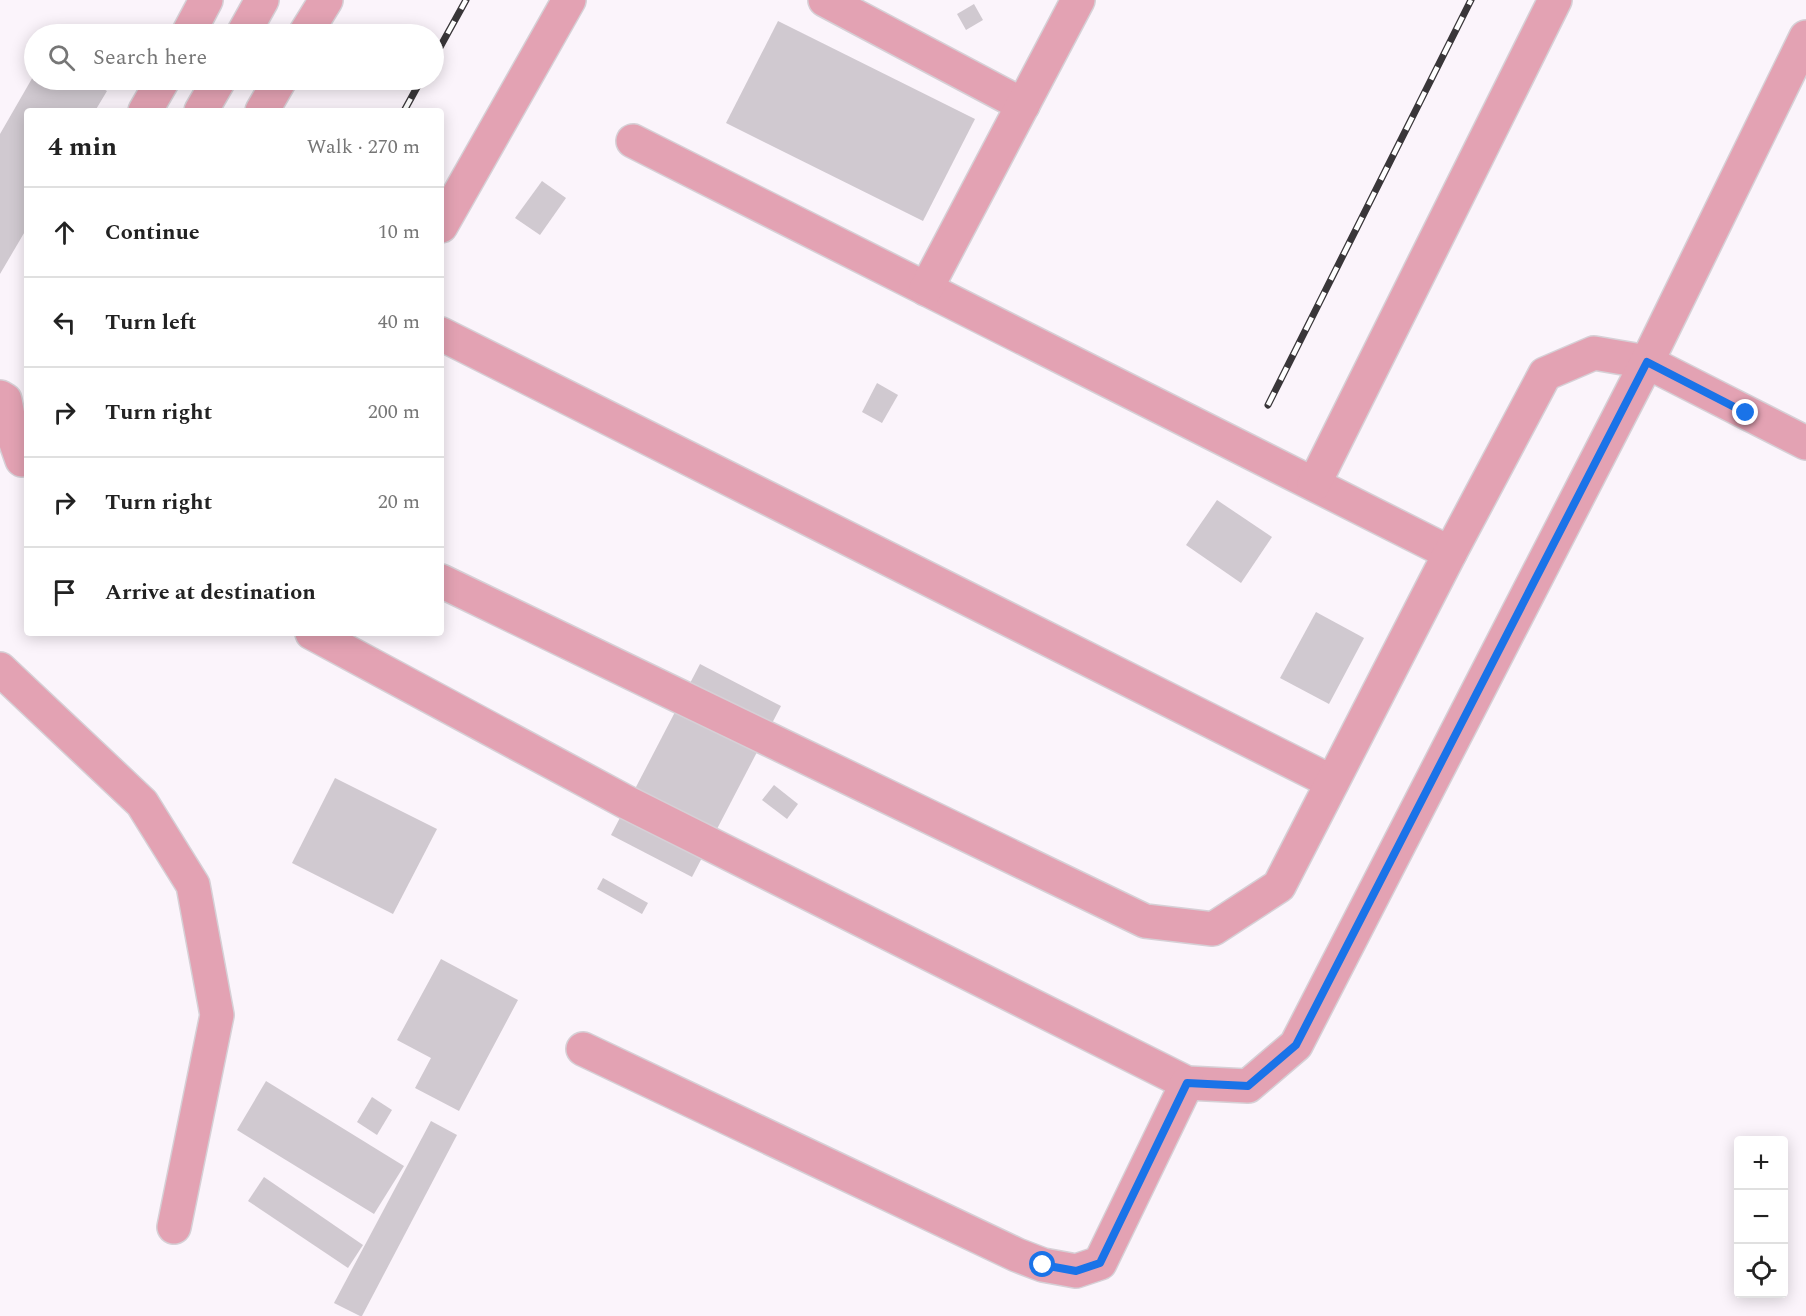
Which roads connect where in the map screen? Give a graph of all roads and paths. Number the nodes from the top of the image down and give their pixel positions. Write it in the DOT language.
graph roads {
  1 [pos="206,0"];
  2 [pos="262,0"];
  3 [pos="326,0"];
  4 [pos="569,0"];
  5 [pos="825,0"];
  6 [pos="1078,0"];
  7 [pos="1555,0"];
  8 [pos="193,24"];
  9 [pos="249,24"];
  10 [pos="311,24"];
  11 [pos="1806,37"];
  12 [pos="157,90"];
  13 [pos="213,90"];
  14 [pos="274,90"];
  15 [pos="1023,105"];
  16 [pos="147,108"];
  17 [pos="203,108"];
  18 [pos="264,108"];
  19 [pos="633,141"];
  20 [pos="444,221"];
  21 [pos="926,289"];
  22 [pos="444,336"];
  23 [pos="1647,362"];
  24 [pos="3,417"];
  25 [pos="1806,443"];
  26 [pos="16,464"];
  27 [pos="1314,484"];
  28 [pos="1450,552"];
  29 [pos="444,582"];
  30 [pos="318,636"];
  31 [pos="0,669"];
  32 [pos="1332,782"];
  33 [pos="583,1049"];
  34 [pos="1187,1083"];
  35 [pos="174,1227"];
  1 -- 8 [label="lane"];
  2 -- 9 [label="lane"];
  3 -- 10 [label="lane"];
  4 -- 20 [label="lane"];
  5 -- 15 [label="lane"];
  6 -- 15 [label="lane"];
  7 -- 27 [label="lane"];
  11 -- 23 [label="lane"];
  12 -- 16 [label="lane"];
  13 -- 17 [label="lane"];
  14 -- 18 [label="lane"];
  15 -- 21 [label="lane"];
  19 -- 21 [label="lane"];
  21 -- 27 [label="lane"];
  22 -- 32 [label="lane"];
  23 -- 25 [label="lane"];
  23 -- 28 [label="lane"];
  23 -- 34 [label="lane"];
  24 -- 26 [label="lane"];
  27 -- 28 [label="lane"];
  28 -- 32 [label="lane"];
  29 -- 32 [label="lane"];
  30 -- 34 [label="lane"];
  31 -- 35 [label="lane"];
  33 -- 34 [label="lane"];
}
